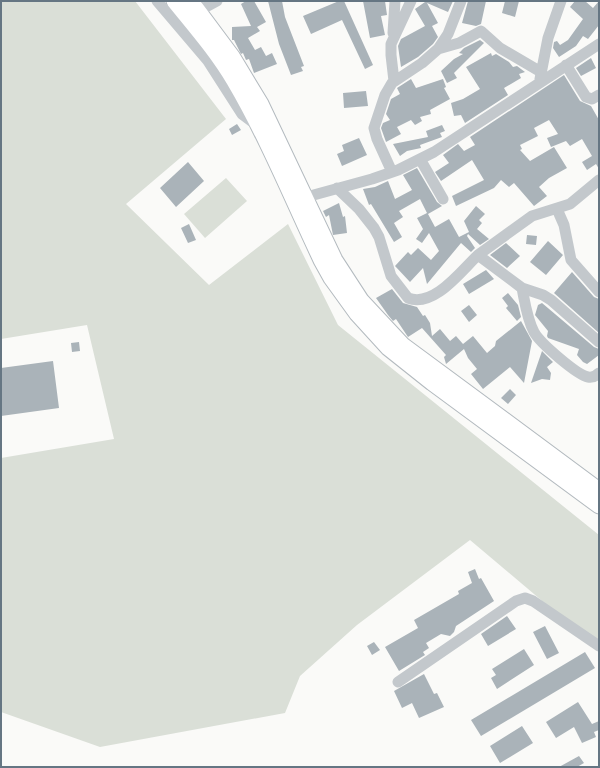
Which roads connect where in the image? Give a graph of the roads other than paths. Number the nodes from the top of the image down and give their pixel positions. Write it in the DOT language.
graph roads {
  1 [pos="157,1"];
  2 [pos="174,1"];
  3 [pos="217,1"];
  4 [pos="395,1"];
  5 [pos="411,1"];
  6 [pos="461,1"];
  7 [pos="561,1"];
  8 [pos="192,10"];
  9 [pos="393,38"];
  10 [pos="599,44"];
  11 [pos="438,49"];
  12 [pos="566,65"];
  13 [pos="540,78"];
  14 [pos="394,81"];
  15 [pos="599,95"];
  16 [pos="262,120"];
  17 [pos="420,159"];
  18 [pos="392,172"];
  19 [pos="599,180"];
  20 [pos="337,188"];
  21 [pos="299,199"];
  22 [pos="443,199"];
  23 [pos="557,209"];
  24 [pos="478,255"];
  25 [pos="522,288"];
  26 [pos="599,292"];
  27 [pos="599,342"];
  28 [pos="599,373"];
  29 [pos="599,490"];
  30 [pos="599,506"];
  31 [pos="599,646"];
  32 [pos="398,682"];
  1 -- 16 [label="street"];
  2 -- 8 [label="main road"];
  3 -- 8 [label="street"];
  4 -- 9 [label="street"];
  5 -- 9 [label="street"];
  6 -- 11 [label="street"];
  7 -- 13 [label="street"];
  8 -- 16 [label="main road"];
  9 -- 14 [label="street"];
  10 -- 12 [label="street"];
  11 -- 13 [label="street"];
  11 -- 14 [label="street"];
  12 -- 13 [label="street"];
  12 -- 15 [label="street"];
  13 -- 17 [label="street"];
  14 -- 18 [label="street"];
  16 -- 21 [label="main road"];
  17 -- 18 [label="street"];
  17 -- 22 [label="street"];
  18 -- 20 [label="street"];
  19 -- 23 [label="street"];
  20 -- 21 [label="street"];
  20 -- 24 [label="street"];
  21 -- 29 [label="main road"];
  21 -- 30 [label="main road"];
  23 -- 24 [label="street"];
  23 -- 26 [label="street"];
  24 -- 25 [label="street"];
  25 -- 27 [label="street"];
  25 -- 28 [label="street"];
  31 -- 32 [label="street"];
}
